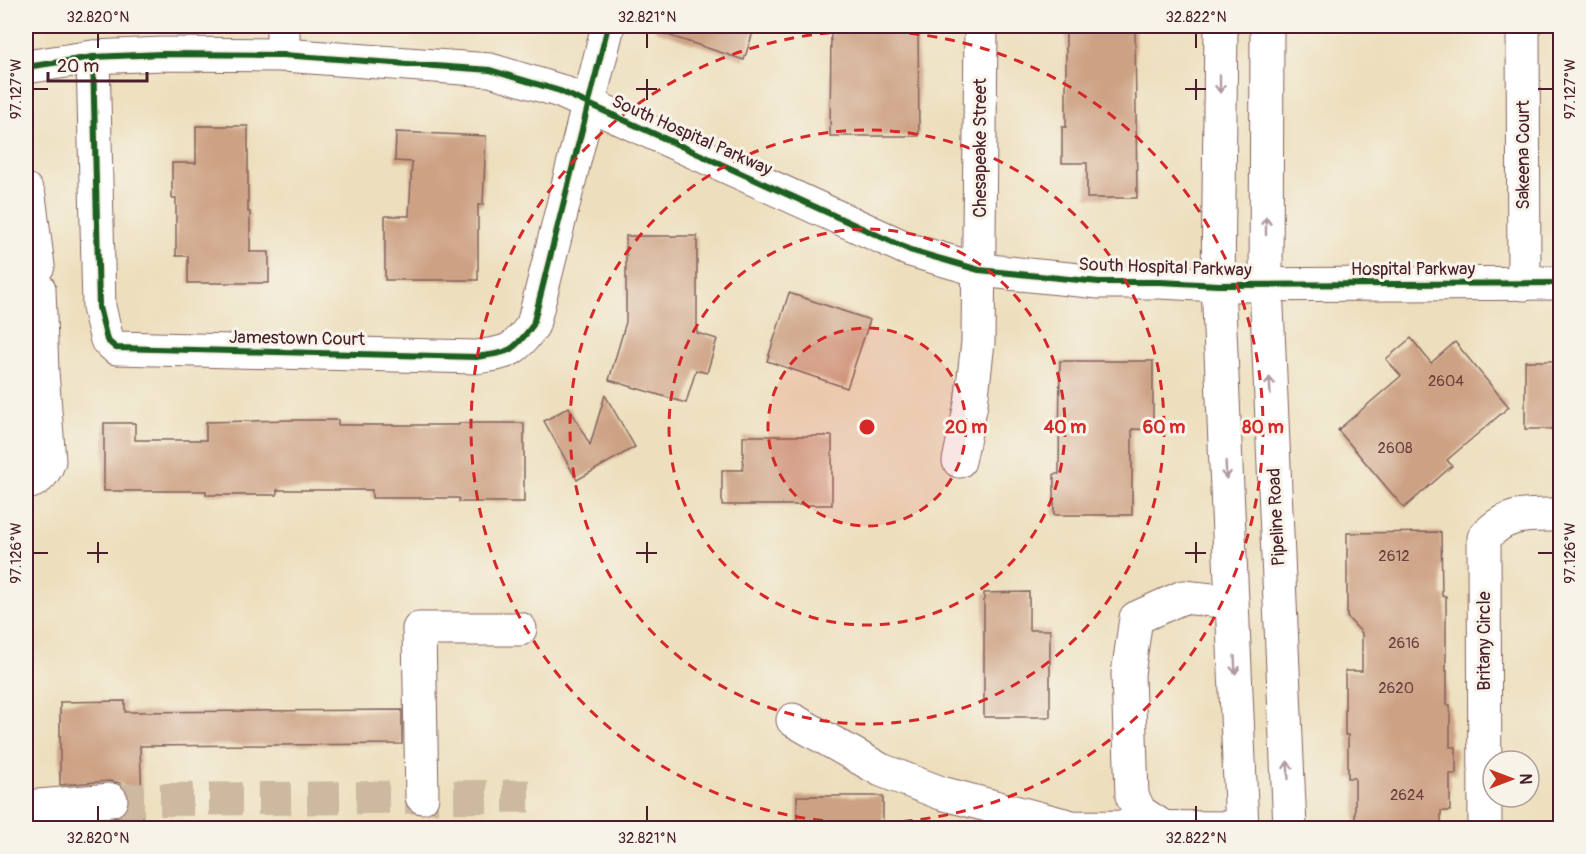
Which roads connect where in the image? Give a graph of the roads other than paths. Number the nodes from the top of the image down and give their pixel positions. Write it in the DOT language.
graph roads {
  1 [pos="608,26"];
  2 [pos="981,26"];
  3 [pos="1221,26"];
  4 [pos="1267,26"];
  5 [pos="1522,26"];
  6 [pos="283,40"];
  7 [pos="93,57"];
  8 [pos="26,67"];
  9 [pos="589,104"];
  10 [pos="26,190"];
  11 [pos="979,270"];
  12 [pos="1560,283"];
  13 [pos="1524,284"];
  14 [pos="1218,285"];
  15 [pos="1266,285"];
  16 [pos="959,461"];
  17 [pos="26,483"];
  18 [pos="1560,515"];
  19 [pos="1232,602"];
  20 [pos="520,629"];
  21 [pos="793,720"];
  22 [pos="422,797"];
  23 [pos="111,800"];
  24 [pos="26,807"];
  25 [pos="1163,827"];
  26 [pos="1242,828"];
  27 [pos="1290,828"];
  28 [pos="1485,828"];
  1 -- 9 [label="street"];
  2 -- 11 [label="street, Chesapeake Street"];
  3 -- 14 [label="street, one-way"];
  15 -- 4 [label="street, Pipeline Road, one-way"];
  5 -- 13 [label="street, Sakeena Court"];
  6 -- 7 [label="street, South Hospital Parkway"];
  6 -- 9 [label="street, South Hospital Parkway"];
  7 -- 8 [label="street, South Hospital Parkway"];
  7 -- 9 [label="street, Jamestown Court"];
  9 -- 11 [label="street, South Hospital Parkway"];
  10 -- 17 [label="street"];
  11 -- 14 [label="street, South Hospital Parkway"];
  11 -- 16 [label="street, Chesapeake Street"];
  12 -- 13 [label="street, Hospital Parkway"];
  13 -- 15 [label="street, Hospital Parkway"];
  14 -- 15 [label="street, South Hospital Parkway"];
  14 -- 19 [label="street, one-way"];
  27 -- 15 [label="street, Pipeline Road, one-way"];
  18 -- 28 [label="street, Britany Circle"];
  19 -- 25 [label="street"];
  19 -- 26 [label="street, one-way"];
  20 -- 22 [label="street"];
  21 -- 25 [label="street"];
  23 -- 24 [label="street"];
  25 -- 26 [label="street"];
}
